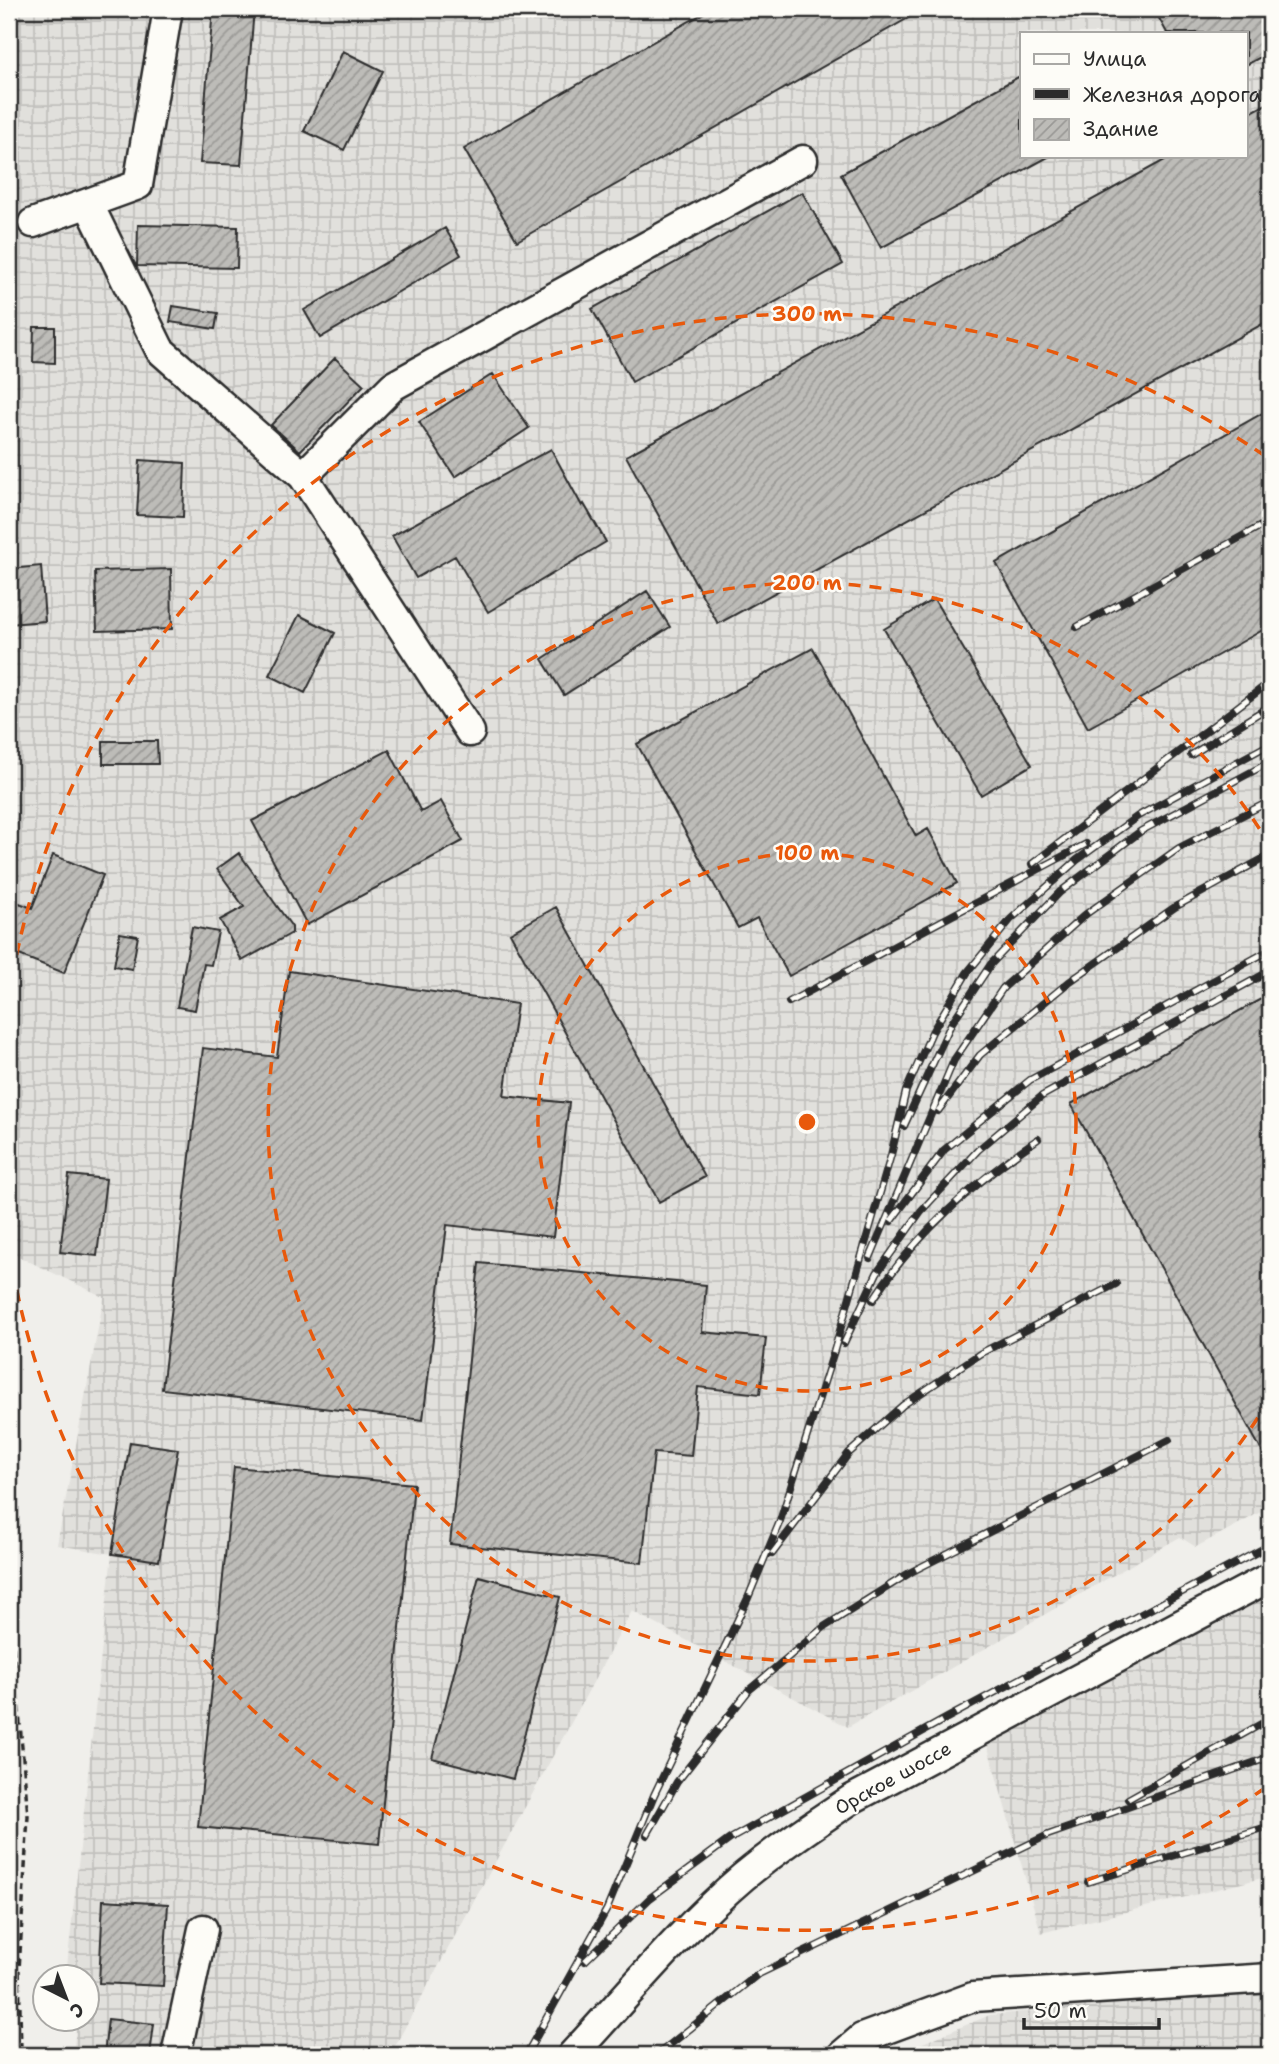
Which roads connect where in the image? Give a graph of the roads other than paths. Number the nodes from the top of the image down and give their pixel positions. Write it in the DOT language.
graph roads {
  1 [pos="168,9"];
  2 [pos="803,160"];
  3 [pos="88,203"];
  4 [pos="33,223"];
  5 [pos="303,476"];
  6 [pos="470,732"];
  7 [pos="1270,1577"];
  8 [pos="203,1929"];
  9 [pos="1270,1978"];
  10 [pos="176,2055"];
  11 [pos="572,2055"];
  12 [pos="842,2055"];
  1 -- 3 [label="street"];
  2 -- 5 [label="street"];
  3 -- 4 [label="street"];
  3 -- 5 [label="street"];
  5 -- 6 [label="street"];
  7 -- 11 [label="street, Орское шоссе"];
  8 -- 10 [label="street"];
  9 -- 12 [label="street"];
}
